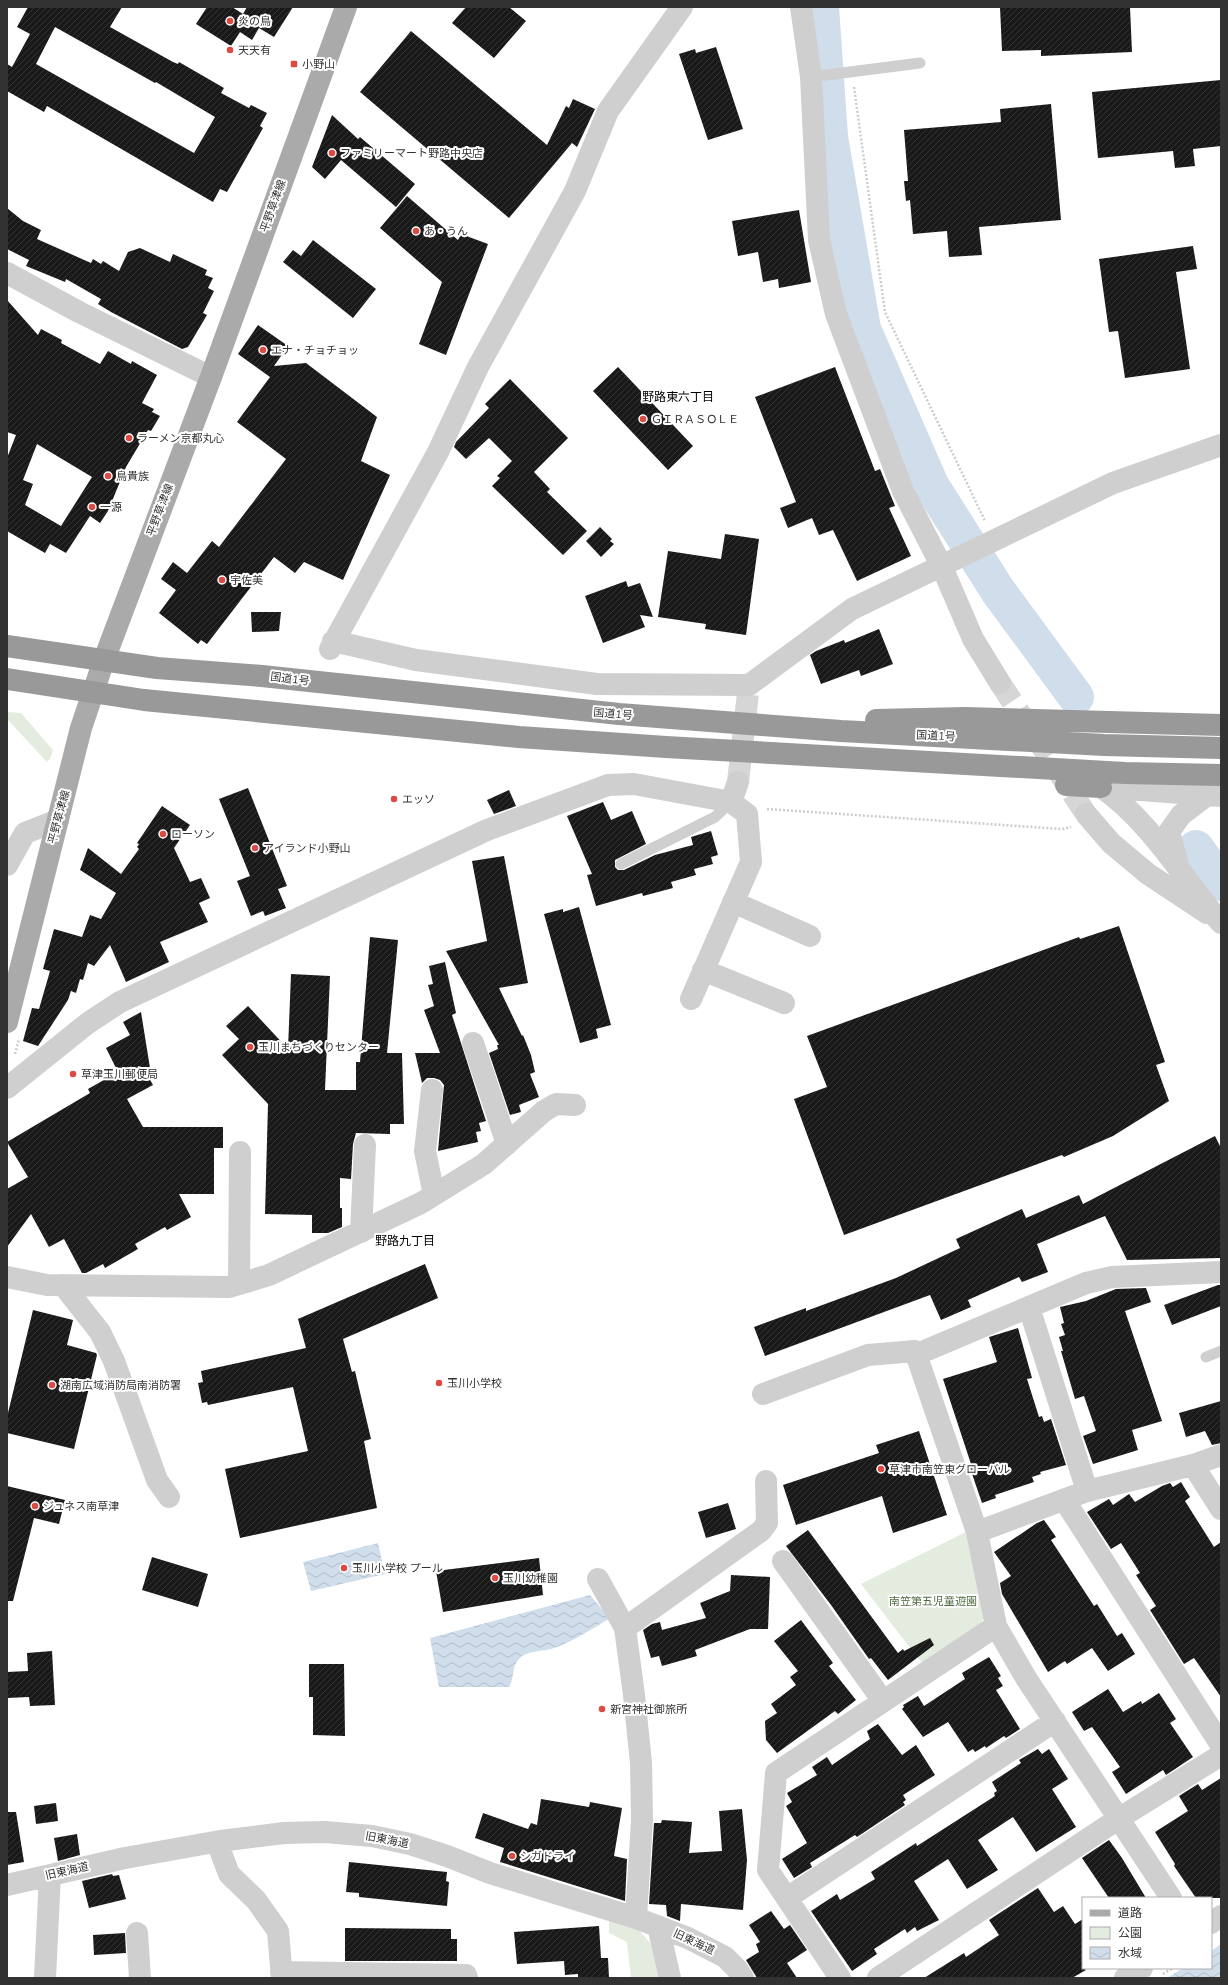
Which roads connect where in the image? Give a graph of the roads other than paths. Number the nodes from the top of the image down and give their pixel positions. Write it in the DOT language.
graph roads {
  1 [pos="346,7"];
  2 [pos="682,7"];
  3 [pos="801,7"];
  4 [pos="920,63"];
  5 [pos="811,77"];
  6 [pos="9,277"];
  7 [pos="211,377"];
  8 [pos="1221,445"];
  9 [pos="968,554"];
  10 [pos="10,646"];
  11 [pos="104,660"];
  12 [pos="7,679"];
  13 [pos="1000,683"];
  14 [pos="597,684"];
  15 [pos="94,692"];
  16 [pos="593,712"];
  17 [pos="1221,725"];
  18 [pos="841,731"];
  19 [pos="1221,748"];
  20 [pos="841,757"];
  21 [pos="1221,775"];
  22 [pos="738,782"];
  23 [pos="1101,787"];
  24 [pos="1213,796"];
  25 [pos="739,808"];
  26 [pos="1090,818"];
  27 [pos="58,820"];
  28 [pos="621,864"];
  29 [pos="7,865"];
  30 [pos="1178,866"];
  31 [pos="733,902"];
  32 [pos="1220,922"];
  33 [pos="810,936"];
  34 [pos="703,970"];
  35 [pos="690,999"];
  36 [pos="784,1002"];
  37 [pos="7,1022"];
  38 [pos="473,1043"];
  39 [pos="7,1088"];
  40 [pos="432,1090"];
  41 [pos="575,1105"];
  42 [pos="365,1144"];
  43 [pos="507,1144"];
  44 [pos="240,1152"];
  45 [pos="434,1195"];
  46 [pos="361,1232"];
  47 [pos="1221,1272"];
  48 [pos="7,1277"];
  49 [pos="239,1284"];
  50 [pos="63,1285"];
  51 [pos="1028,1307"];
  52 [pos="928,1350"];
  53 [pos="1221,1351"];
  54 [pos="1206,1356"];
  55 [pos="763,1394"];
  56 [pos="1221,1455"];
  57 [pos="1193,1465"];
  58 [pos="766,1481"];
  59 [pos="1087,1491"];
  60 [pos="169,1497"];
  61 [pos="1065,1500"];
  62 [pos="1221,1509"];
  63 [pos="977,1532"];
  64 [pos="783,1561"];
  65 [pos="598,1579"];
  66 [pos="996,1626"];
  67 [pos="625,1628"];
  68 [pos="883,1701"];
  69 [pos="1055,1720"];
  70 [pos="1221,1745"];
  71 [pos="1221,1755"];
  72 [pos="1118,1820"];
  73 [pos="217,1842"];
  74 [pos="50,1875"];
  75 [pos="7,1885"];
  76 [pos="1169,1897"];
  77 [pos="787,1898"];
  78 [pos="1221,1916"];
  79 [pos="636,1918"];
  80 [pos="1212,1922"];
  81 [pos="658,1926"];
  82 [pos="137,1933"];
  83 [pos="1140,1969"];
  84 [pos="281,1975"];
  85 [pos="45,1978"];
  86 [pos="140,1978"];
  87 [pos="466,1978"];
  88 [pos="670,1978"];
  89 [pos="743,1978"];
  90 [pos="840,1978"];
  91 [pos="878,1978"];
  92 [pos="1125,1978"];
  1 -- 7 [label="main road, 平野草津線"];
  2 -- 14 [label="street"];
  3 -- 5 [label="street"];
  4 -- 5 [label="lane"];
  5 -- 9 [label="street"];
  6 -- 7 [label="street"];
  7 -- 11 [label="main road, 平野草津線"];
  8 -- 9 [label="street"];
  9 -- 13 [label="street"];
  9 -- 14 [label="street"];
  10 -- 11 [label="highway, 国道1号"];
  11 -- 15 [label="main road, 平野草津線"];
  11 -- 16 [label="highway, 国道1号"];
  12 -- 15 [label="highway"];
  14 -- 16 [label="street"];
  15 -- 20 [label="highway"];
  15 -- 27 [label="main road, 平野草津線"];
  16 -- 18 [label="highway, 国道1号"];
  17 -- 18 [label="highway"];
  18 -- 19 [label="highway, 国道1号"];
  20 -- 21 [label="highway"];
  20 -- 23 [label="highway"];
  22 -- 25 [label="street"];
  23 -- 24 [label="street"];
  23 -- 30 [label="street"];
  24 -- 30 [label="street"];
  25 -- 28 [label="lane"];
  25 -- 31 [label="street"];
  25 -- 39 [label="street"];
  26 -- 32 [label="street"];
  27 -- 29 [label="street"];
  27 -- 37 [label="main road, 平野草津線"];
  30 -- 32 [label="street"];
  31 -- 33 [label="street"];
  31 -- 34 [label="street"];
  34 -- 35 [label="street"];
  34 -- 36 [label="street"];
  38 -- 43 [label="street"];
  40 -- 45 [label="street"];
  41 -- 43 [label="street"];
  42 -- 46 [label="street"];
  43 -- 45 [label="street"];
  44 -- 49 [label="street"];
  45 -- 46 [label="street"];
  46 -- 49 [label="street"];
  47 -- 51 [label="street"];
  48 -- 50 [label="street"];
  49 -- 50 [label="street"];
  50 -- 60 [label="street"];
  51 -- 52 [label="street"];
  51 -- 59 [label="street"];
  53 -- 54 [label="lane"];
  55 -- 63 [label="street"];
  56 -- 57 [label="street"];
  57 -- 59 [label="street"];
  57 -- 62 [label="street"];
  58 -- 67 [label="street"];
  59 -- 61 [label="street"];
  61 -- 63 [label="street"];
  61 -- 70 [label="street"];
  63 -- 66 [label="street"];
  64 -- 68 [label="street"];
  65 -- 67 [label="street"];
  66 -- 68 [label="street"];
  66 -- 69 [label="street"];
  67 -- 79 [label="street"];
  68 -- 77 [label="street"];
  69 -- 72 [label="street"];
  69 -- 77 [label="street"];
  71 -- 72 [label="street"];
  72 -- 76 [label="street"];
  72 -- 91 [label="street"];
  73 -- 74 [label="street, 旧東海道"];
  73 -- 79 [label="street, 旧東海道"];
  73 -- 84 [label="street"];
  74 -- 75 [label="street, 旧東海道"];
  74 -- 85 [label="street"];
  77 -- 90 [label="street"];
  78 -- 80 [label="street"];
  79 -- 81 [label="street, 旧東海道"];
  81 -- 88 [label="street"];
  81 -- 89 [label="street, 旧東海道"];
  82 -- 86 [label="street"];
  83 -- 92 [label="street"];
  84 -- 87 [label="street"];
}
